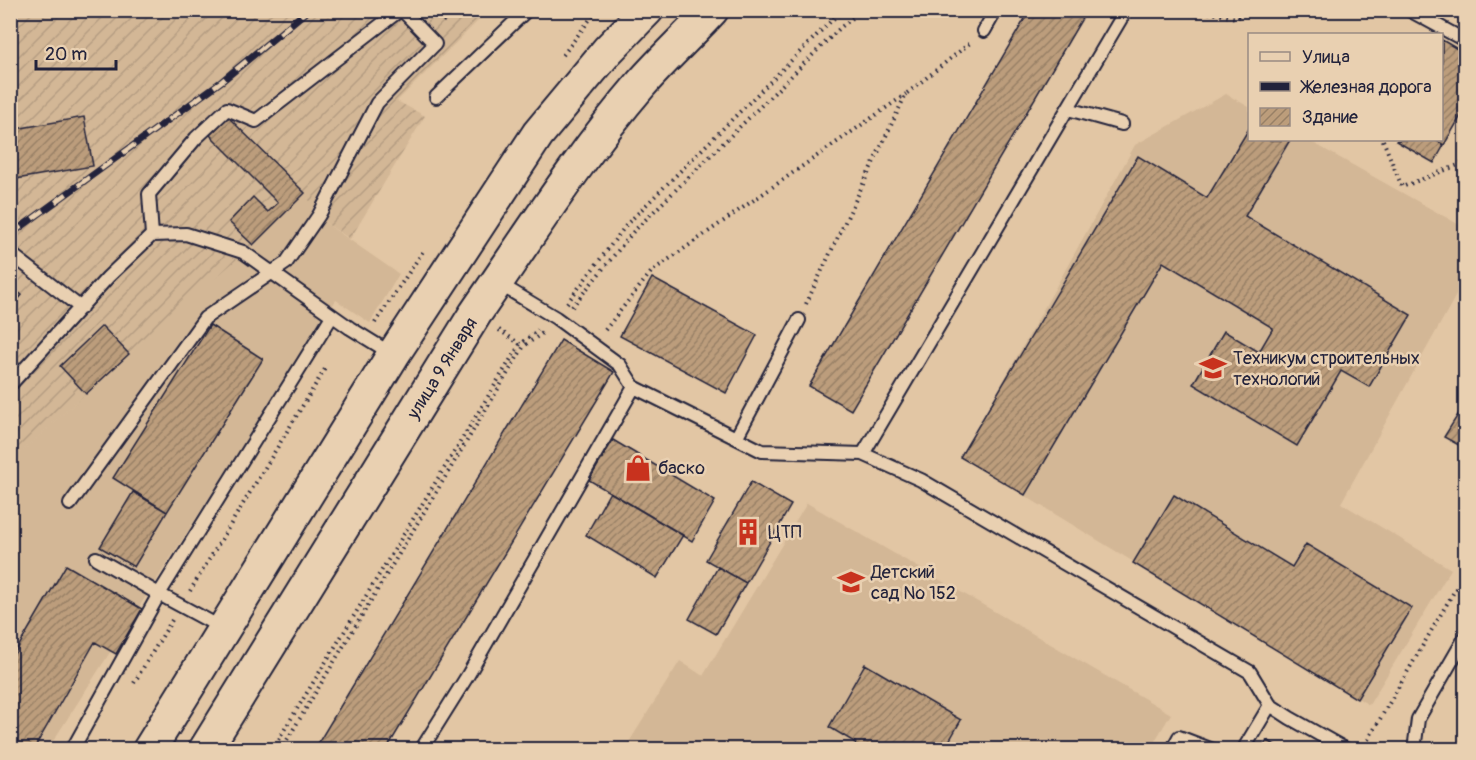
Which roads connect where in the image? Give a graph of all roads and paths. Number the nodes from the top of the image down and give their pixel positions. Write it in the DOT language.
graph roads {
  1 [pos="401,10"];
  2 [pos="526,10"];
  3 [pos="597,10"];
  4 [pos="647,10"];
  5 [pos="712,10"];
  6 [pos="845,10"];
  7 [pos="863,10"];
  8 [pos="996,10"];
  9 [pos="1126,10"];
  10 [pos="1197,10"];
  11 [pos="1252,10"];
  12 [pos="1410,10"];
  13 [pos="1434,30"];
  14 [pos="984,32"];
  15 [pos="1466,40"];
  16 [pos="562,57"];
  17 [pos="906,94"];
  18 [pos="436,97"];
  19 [pos="1068,109"];
  20 [pos="1122,124"];
  21 [pos="1383,141"];
  22 [pos="1466,162"];
  23 [pos="152,235"];
  24 [pos="424,250"];
  25 [pos="10,253"];
  26 [pos="273,273"];
  27 [pos="497,282"];
  28 [pos="81,308"];
  29 [pos="332,315"];
  30 [pos="558,319"];
  31 [pos="799,320"];
  32 [pos="350,328"];
  33 [pos="593,345"];
  34 [pos="393,355"];
  35 [pos="326,367"];
  36 [pos="433,382"];
  37 [pos="10,385"];
  38 [pos="634,387"];
  39 [pos="736,438"];
  40 [pos="863,454"];
  41 [pos="70,504"];
  42 [pos="96,558"];
  43 [pos="1466,572"];
  44 [pos="159,594"];
  45 [pos="182,605"];
  46 [pos="223,629"];
  47 [pos="1466,636"];
  48 [pos="129,692"];
  49 [pos="1270,705"];
  50 [pos="72,750"];
  51 [pos="149,750"];
  52 [pos="205,750"];
  53 [pos="272,750"];
  54 [pos="281,750"];
  55 [pos="421,750"];
  56 [pos="1172,750"];
  57 [pos="1213,750"];
  58 [pos="1243,750"];
  59 [pos="1347,750"];
  60 [pos="1363,750"];
  61 [pos="1414,750"];
  1 -- 23 [label="lane"];
  1 -- 26 [label="lane"];
  2 -- 18 [label="lane"];
  3 -- 16 [label="path"];
  4 -- 34 [label="main road"];
  5 -- 27 [label="main road, улица 9 Января"];
  6 -- 30 [label="path"];
  7 -- 30 [label="path"];
  8 -- 14 [label="lane"];
  9 -- 19 [label="lane"];
  10 -- 11 [label="path"];
  12 -- 13 [label="lane"];
  13 -- 15 [label="lane"];
  14 -- 17 [label="path"];
  17 -- 31 [label="path"];
  17 -- 33 [label="path"];
  19 -- 20 [label="lane"];
  19 -- 40 [label="lane"];
  21 -- 22 [label="path"];
  23 -- 26 [label="lane"];
  23 -- 28 [label="lane"];
  24 -- 32 [label="path"];
  25 -- 28 [label="lane"];
  26 -- 29 [label="lane"];
  26 -- 41 [label="lane"];
  27 -- 30 [label="lane"];
  27 -- 36 [label="main road, улица 9 Января"];
  28 -- 37 [label="lane"];
  29 -- 32 [label="lane"];
  29 -- 44 [label="lane"];
  30 -- 33 [label="lane"];
  30 -- 53 [label="path"];
  30 -- 54 [label="path"];
  31 -- 39 [label="lane"];
  32 -- 34 [label="lane"];
  33 -- 38 [label="lane"];
  34 -- 36 [label="main road"];
  34 -- 46 [label="main road"];
  35 -- 45 [label="path"];
  36 -- 52 [label="main road, улица 9 Января"];
  38 -- 39 [label="lane"];
  38 -- 55 [label="lane"];
  39 -- 40 [label="lane"];
  40 -- 49 [label="lane"];
  42 -- 44 [label="lane"];
  43 -- 60 [label="path"];
  44 -- 45 [label="lane"];
  44 -- 50 [label="lane"];
  45 -- 46 [label="lane"];
  45 -- 48 [label="path"];
  46 -- 51 [label="main road"];
  47 -- 61 [label="lane"];
  49 -- 58 [label="lane"];
  49 -- 59 [label="lane"];
  56 -- 57 [label="lane"];
}
